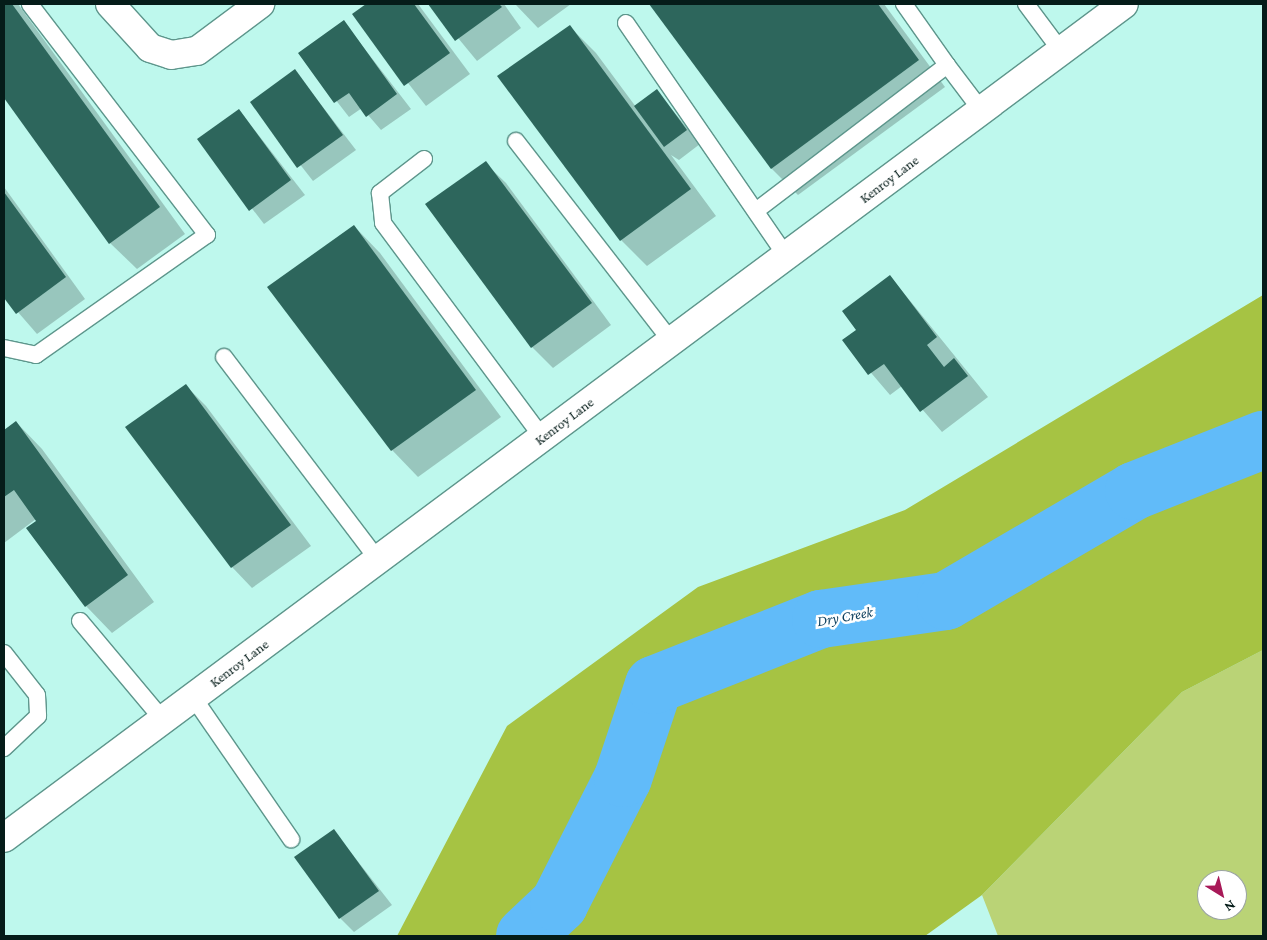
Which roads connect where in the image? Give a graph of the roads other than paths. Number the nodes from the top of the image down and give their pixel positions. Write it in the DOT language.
graph roads {
  1 [pos="30,4"];
  2 [pos="110,4"];
  3 [pos="260,4"];
  4 [pos="904,4"];
  5 [pos="1026,4"];
  6 [pos="1124,4"];
  7 [pos="626,23"];
  8 [pos="1061,51"];
  9 [pos="947,65"];
  10 [pos="981,110"];
  11 [pos="516,140"];
  12 [pos="424,159"];
  13 [pos="757,210"];
  14 [pos="786,256"];
  15 [pos="671,341"];
  16 [pos="4,348"];
  17 [pos="224,357"];
  18 [pos="542,437"];
  19 [pos="378,560"];
  20 [pos="80,621"];
  21 [pos="4,653"];
  22 [pos="194,697"];
  23 [pos="163,720"];
  24 [pos="4,748"];
  25 [pos="4,838"];
  26 [pos="291,839"];
  1 -- 16 [label="lane"];
  2 -- 3 [label="street"];
  4 -- 9 [label="lane"];
  5 -- 8 [label="lane"];
  6 -- 8 [label="street, Kenroy Lane"];
  7 -- 13 [label="lane"];
  8 -- 10 [label="street, Kenroy Lane"];
  9 -- 10 [label="lane"];
  9 -- 13 [label="lane"];
  10 -- 14 [label="street, Kenroy Lane"];
  11 -- 15 [label="lane"];
  12 -- 18 [label="lane"];
  13 -- 14 [label="lane"];
  14 -- 15 [label="street, Kenroy Lane"];
  15 -- 18 [label="street, Kenroy Lane"];
  17 -- 19 [label="lane"];
  18 -- 19 [label="street, Kenroy Lane"];
  19 -- 22 [label="street, Kenroy Lane"];
  20 -- 23 [label="lane"];
  21 -- 24 [label="lane"];
  22 -- 23 [label="street, Kenroy Lane"];
  22 -- 26 [label="lane"];
  23 -- 25 [label="street, Kenroy Lane"];
}
